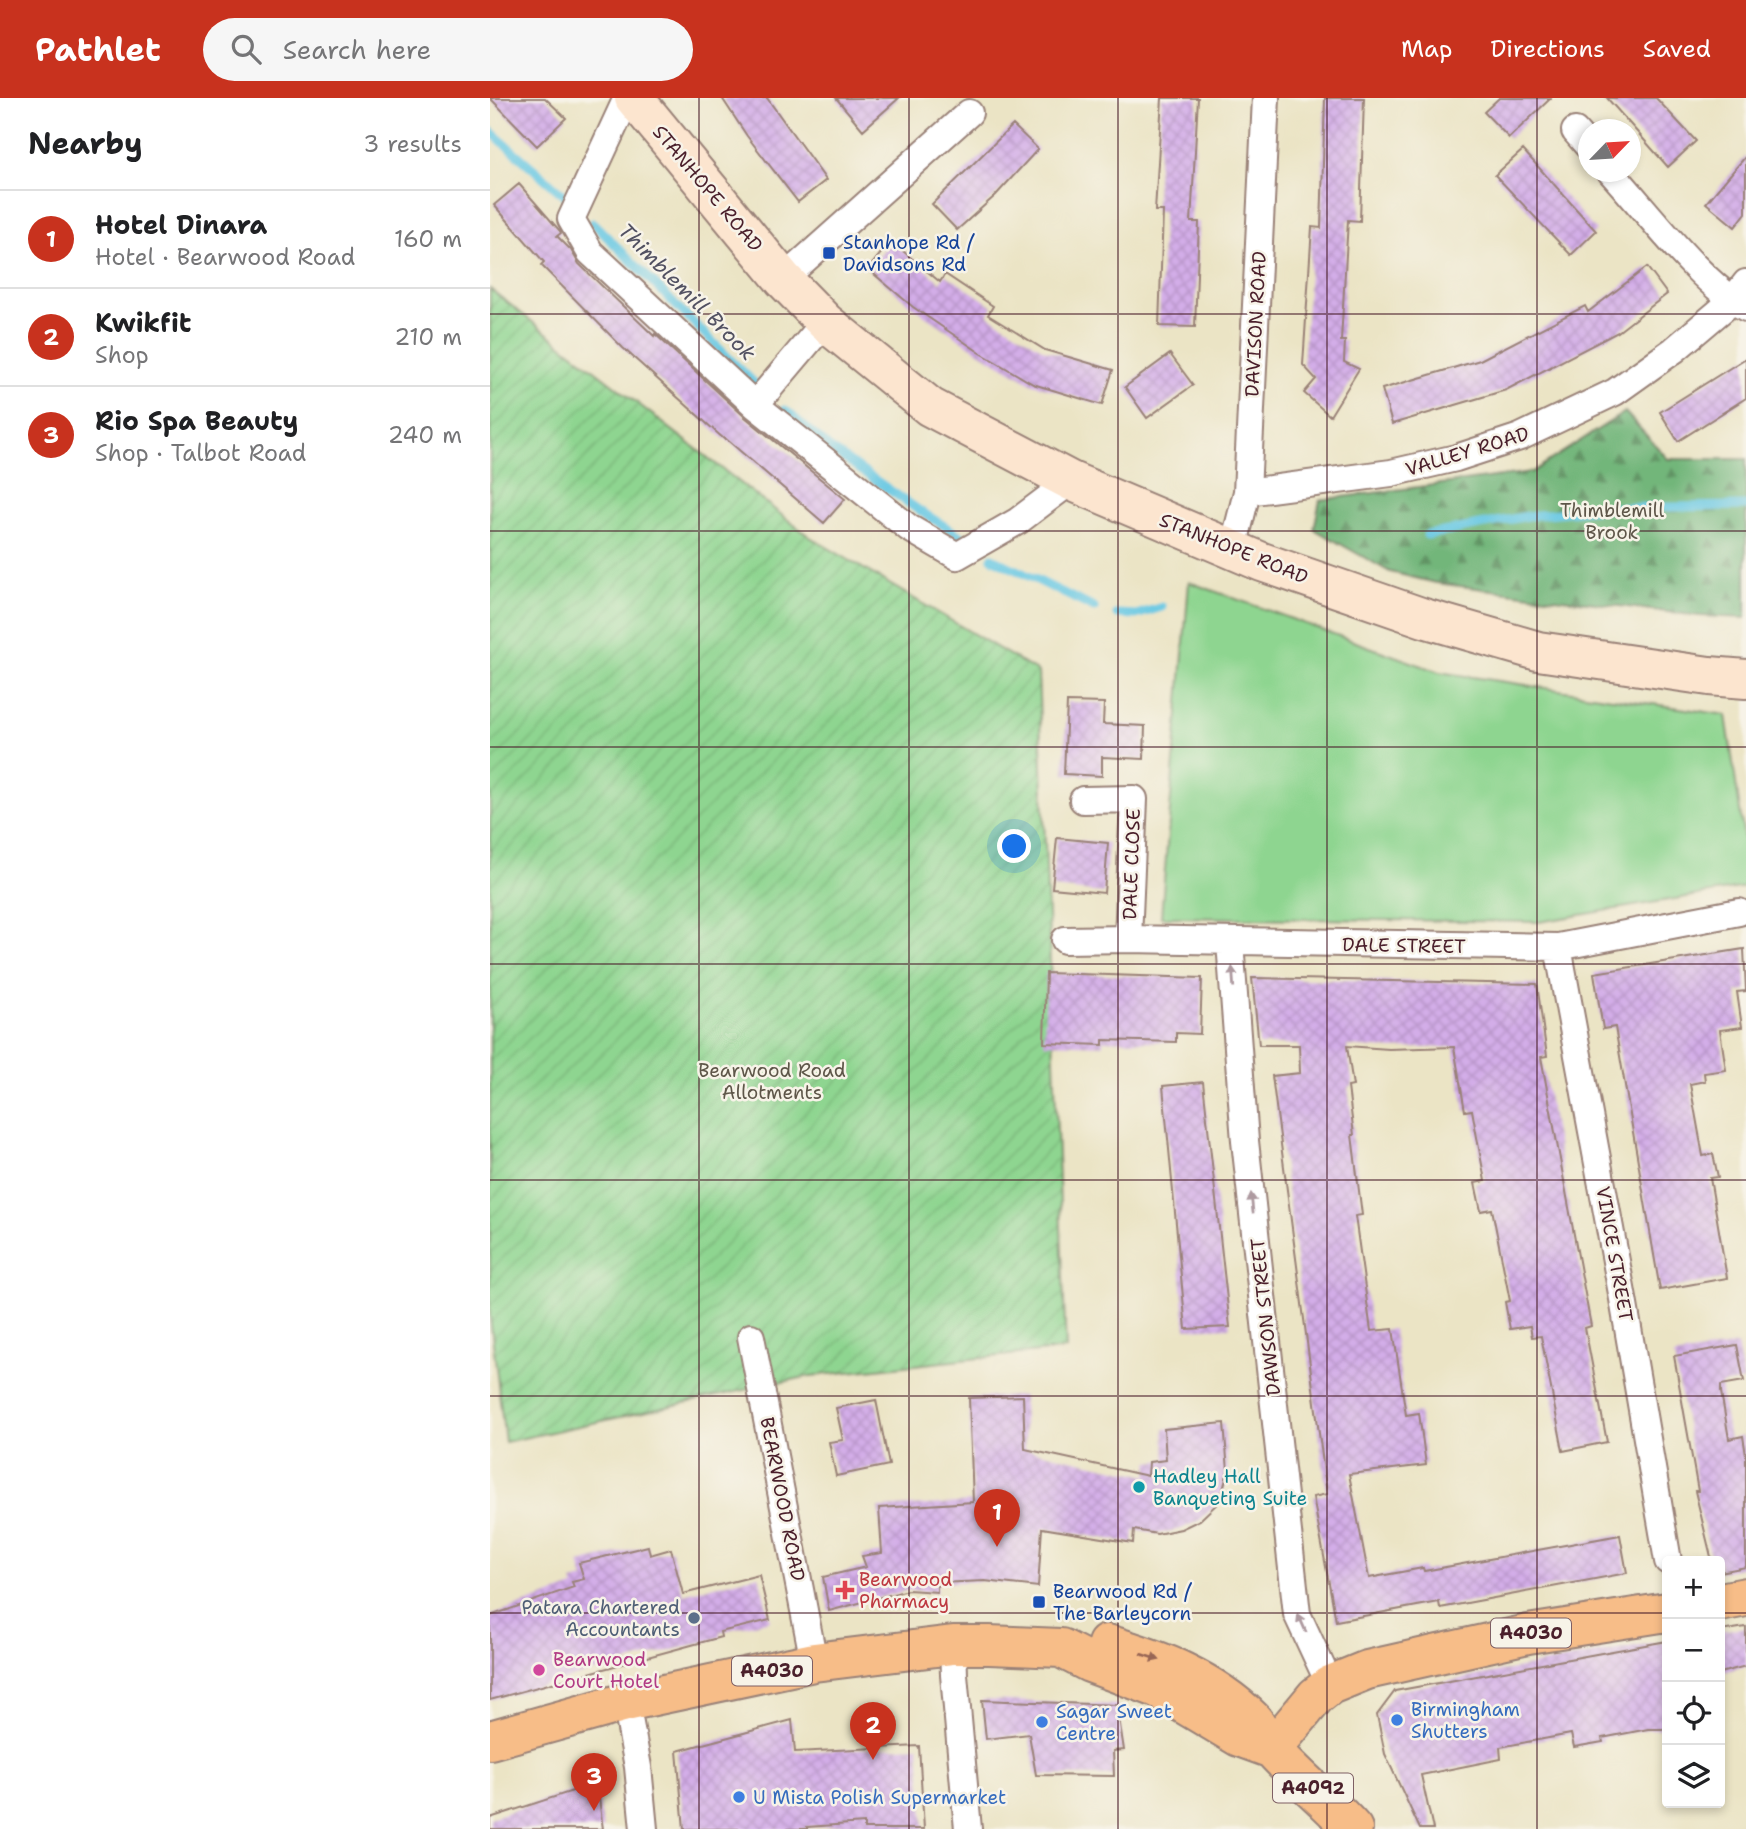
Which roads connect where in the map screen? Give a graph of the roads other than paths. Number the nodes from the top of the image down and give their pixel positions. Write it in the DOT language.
graph roads {
  1 [pos="627,98"];
  2 [pos="634,98"];
  3 [pos="1266,98"];
  4 [pos="969,113"];
  5 [pos="1620,182"];
  6 [pos="783,279"];
  7 [pos="1741,297"];
  8 [pos="825,322"];
  9 [pos="755,405"];
  10 [pos="1071,481"];
  11 [pos="1247,492"];
  12 [pos="1233,548"];
  13 [pos="1746,679"];
  14 [pos="1083,800"];
  15 [pos="1740,912"];
  16 [pos="1128,939"];
  17 [pos="1065,940"];
  18 [pos="1230,942"];
  19 [pos="1558,947"];
  20 [pos="751,1337"];
  21 [pos="1667,1556"];
  22 [pos="1746,1597"];
  23 [pos="1725,1601"];
  24 [pos="1662,1613"];
  25 [pos="953,1645"];
  26 [pos="814,1662"];
  27 [pos="1331,1685"];
  28 [pos="626,1703"];
  29 [pos="490,1740"];
  30 [pos="1272,1749"];
  31 [pos="644,1829"];
  32 [pos="968,1829"];
  33 [pos="1353,1829"];
  1 -- 9 [label="street"];
  2 -- 6 [label="street, STANHOPE ROAD"];
  3 -- 11 [label="street, DAVISON ROAD"];
  4 -- 6 [label="street"];
  5 -- 7 [label="street, VALLEY ROAD"];
  6 -- 8 [label="street, STANHOPE ROAD"];
  7 -- 11 [label="street, VALLEY ROAD"];
  8 -- 9 [label="street"];
  8 -- 10 [label="street, STANHOPE ROAD"];
  9 -- 10 [label="street"];
  10 -- 12 [label="street, STANHOPE ROAD"];
  11 -- 12 [label="street, DAVISON ROAD"];
  12 -- 13 [label="street, STANHOPE ROAD"];
  14 -- 16 [label="street, DALE CLOSE"];
  15 -- 19 [label="street, DALE STREET"];
  16 -- 17 [label="street, DALE STREET"];
  16 -- 18 [label="street, DALE STREET"];
  18 -- 19 [label="street, DALE STREET"];
  27 -- 18 [label="street, DAWSON STREET, one-way"];
  19 -- 21 [label="street, VINCE STREET"];
  20 -- 26 [label="street, BEARWOOD ROAD"];
  22 -- 23 [label="main road"];
  24 -- 27 [label="main road, A4030"];
  25 -- 26 [label="main road, A4030"];
  25 -- 30 [label="main road, A4030"];
  25 -- 32 [label="street"];
  26 -- 28 [label="main road, A4030"];
  27 -- 30 [label="main road, A4030"];
  28 -- 29 [label="main road, A4030"];
  28 -- 31 [label="street"];
  30 -- 33 [label="main road, A4092"];
}
